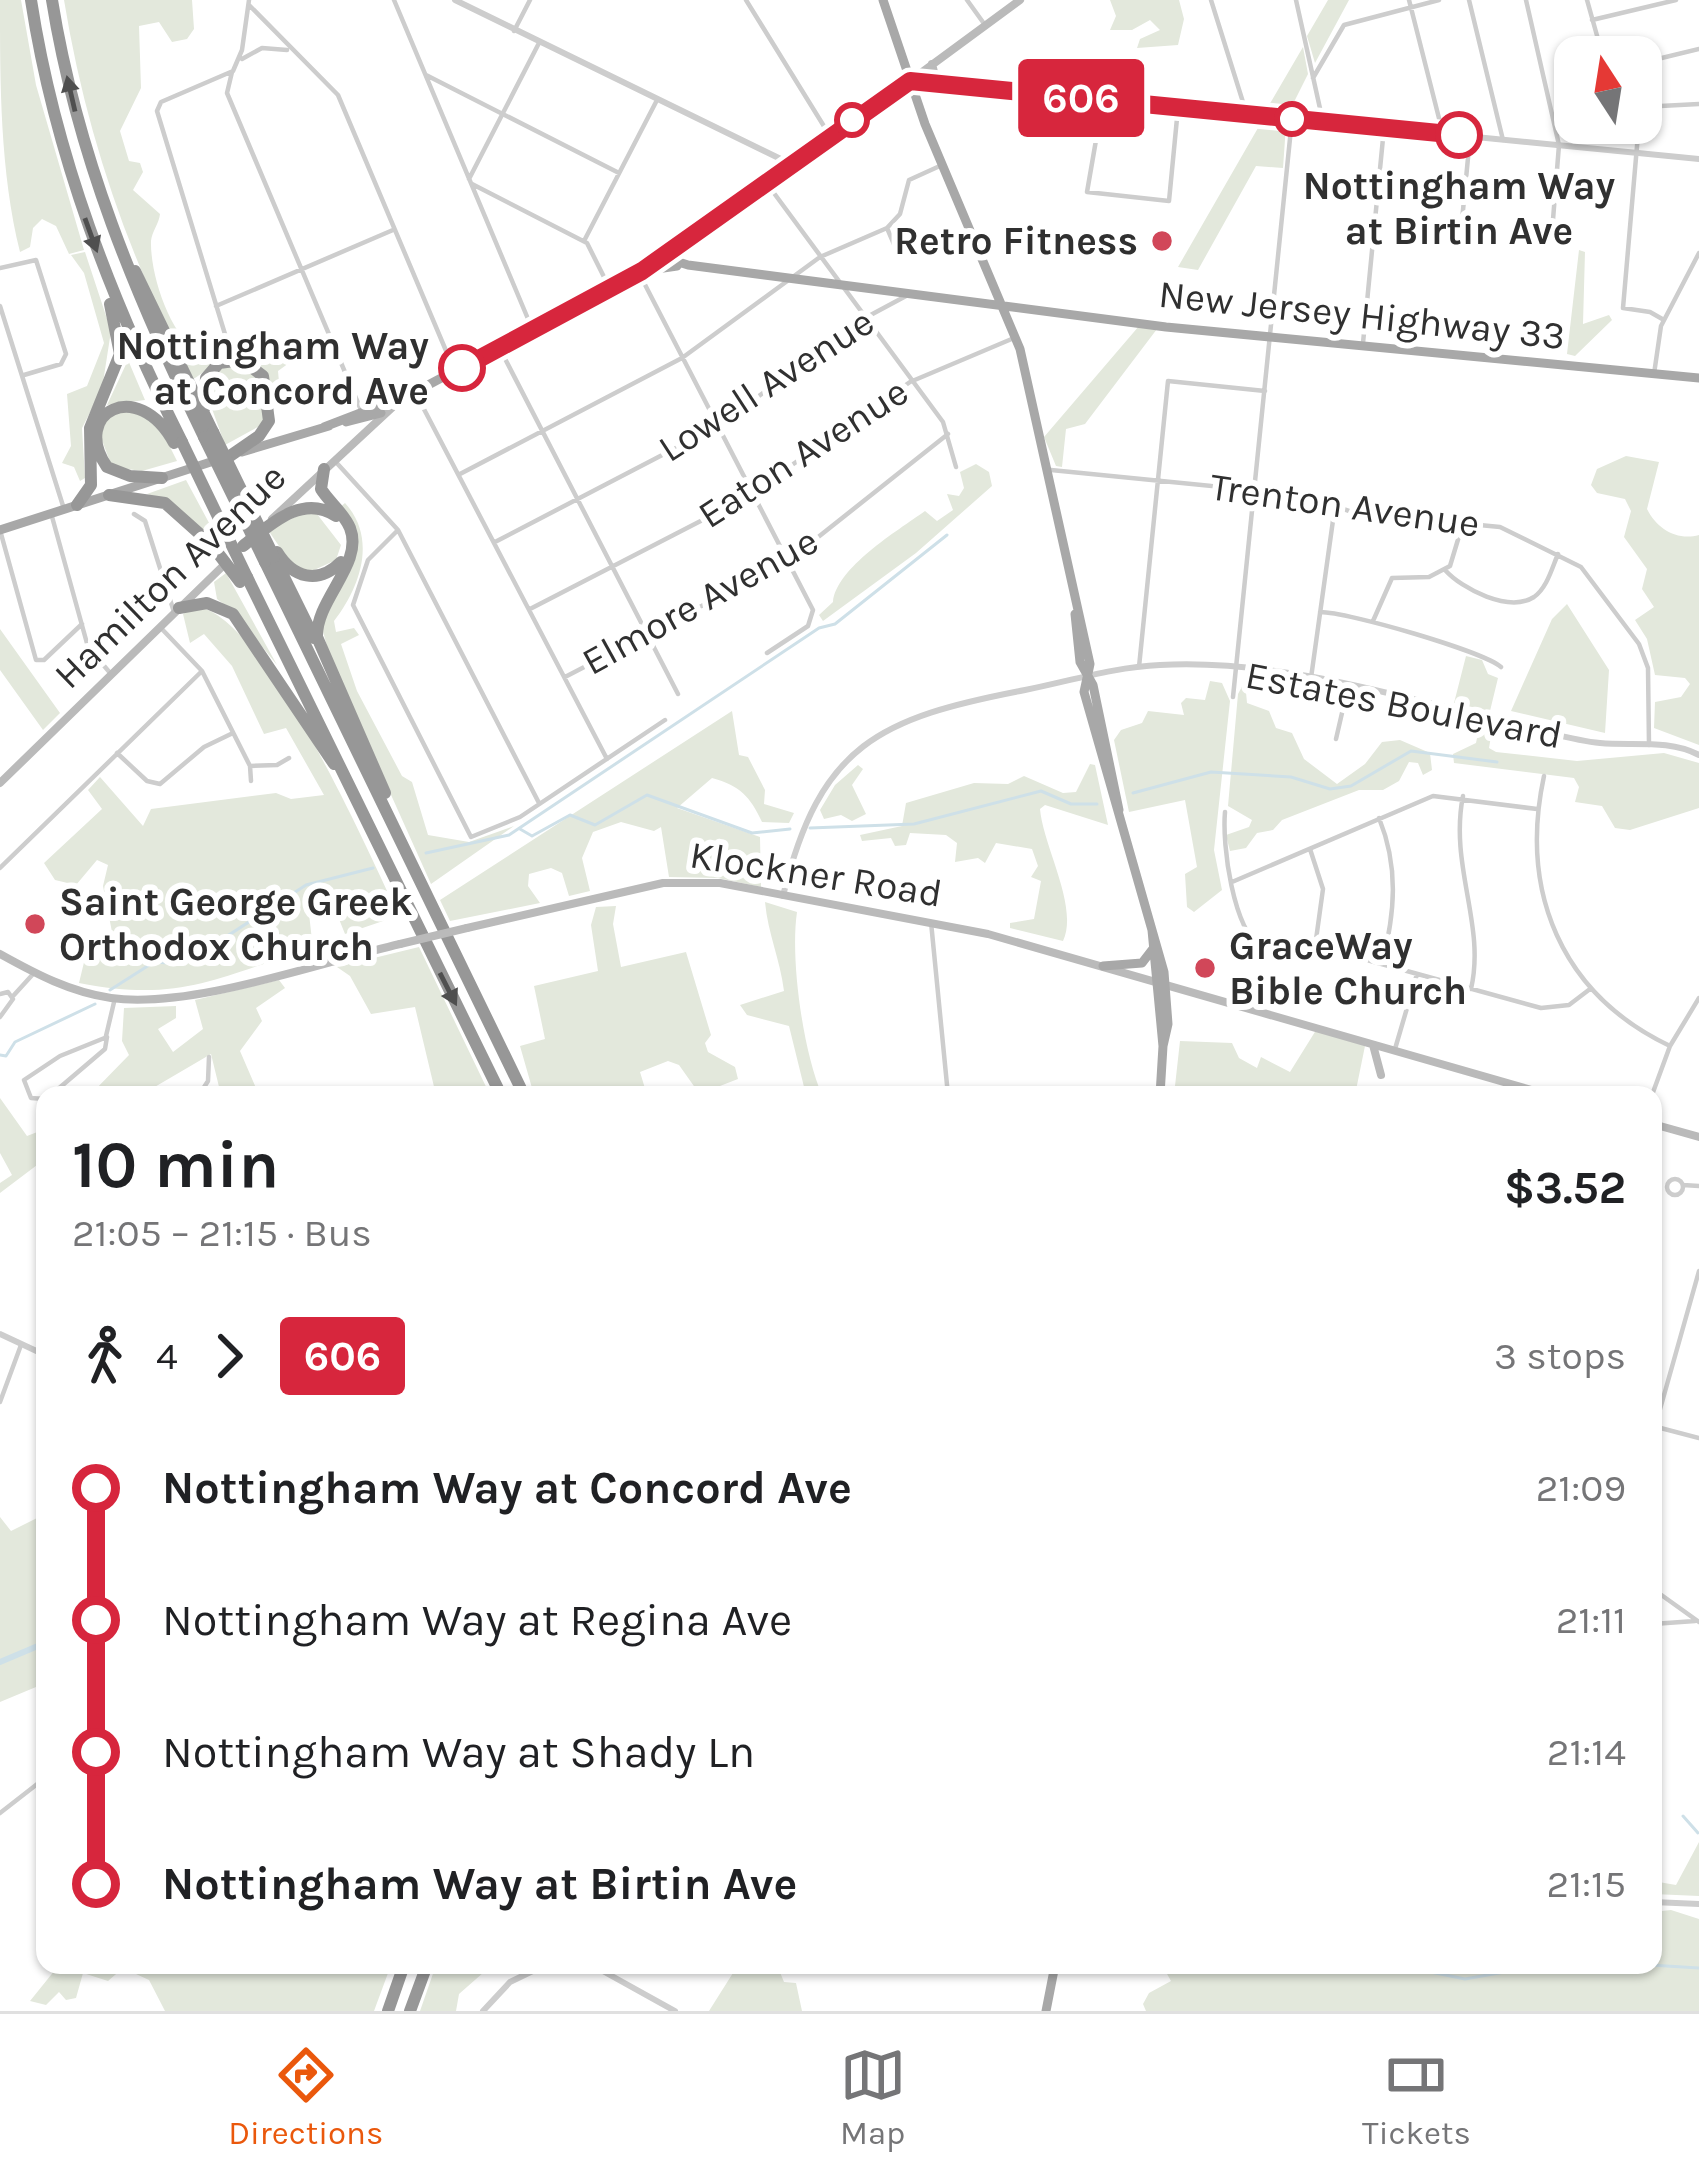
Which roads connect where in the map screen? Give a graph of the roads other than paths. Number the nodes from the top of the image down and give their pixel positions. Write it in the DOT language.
graph roads {
  1 [pos="31,0"];
  2 [pos="52,0"];
  3 [pos="394,0"];
  4 [pos="454,0"];
  5 [pos="530,0"];
  6 [pos="746,0"];
  7 [pos="884,0"];
  8 [pos="967,0"];
  9 [pos="1020,0"];
  10 [pos="1210,0"];
  11 [pos="1296,0"];
  12 [pos="1438,0"];
  13 [pos="1469,0"];
  14 [pos="1526,0"];
  15 [pos="1587,0"];
  16 [pos="1676,0"];
  17 [pos="249,3"];
  18 [pos="1410,3"];
  19 [pos="1592,20"];
  20 [pos="985,25"];
  21 [pos="514,31"];
  22 [pos="1597,36"];
  23 [pos="538,43"];
  24 [pos="1699,49"];
  25 [pos="290,51"];
  26 [pos="1662,60"];
  27 [pos="238,63"];
  28 [pos="932,64"];
  29 [pos="233,71"];
  30 [pos="425,75"];
  31 [pos="1313,78"];
  32 [pos="910,81"];
  33 [pos="937,84"];
  34 [pos="1103,100"];
  35 [pos="656,102"];
  36 [pos="1699,104"];
  37 [pos="1662,105"];
  38 [pos="1178,108"];
  39 [pos="502,114"];
  40 [pos="1247,115"];
  41 [pos="1292,119"];
  42 [pos="1323,122"];
  43 [pos="1384,128"];
  44 [pos="1443,134"];
  45 [pos="830,136"];
  46 [pos="1470,136"];
  47 [pos="1503,140"];
  48 [pos="1637,144"];
  49 [pos="1559,146"];
  50 [pos="1636,153"];
  51 [pos="87,154"];
  52 [pos="1699,159"];
  53 [pos="791,164"];
  54 [pos="941,164"];
  55 [pos="619,173"];
  56 [pos="470,181"];
  57 [pos="766,182"];
  58 [pos="887,228"];
  59 [pos="394,230"];
  60 [pos="1462,231"];
  61 [pos="1552,232"];
  62 [pos="584,242"];
  63 [pos="1699,253"];
  64 [pos="899,256"];
  65 [pos="663,257"];
  66 [pos="820,257"];
  67 [pos="688,266"];
  68 [pos="0,268"];
  69 [pos="301,269"];
  70 [pos="640,271"];
  71 [pos="106,273"];
  72 [pos="790,278"];
  73 [pos="990,280"];
  74 [pos="840,284"];
  75 [pos="610,289"];
  76 [pos="909,293"];
  77 [pos="970,302"];
  78 [pos="0,306"];
  79 [pos="216,306"];
  80 [pos="1003,306"];
  81 [pos="865,318"];
  82 [pos="1664,320"];
  83 [pos="3,325"];
  84 [pos="533,331"];
  85 [pos="1016,337"];
  86 [pos="1270,337"];
  87 [pos="228,344"];
  88 [pos="1363,346"];
  89 [pos="500,349"];
  90 [pos="682,358"];
  91 [pos="455,371"];
  92 [pos="1654,374"];
  93 [pos="22,376"];
  94 [pos="1699,379"];
  95 [pos="910,382"];
  96 [pos="1265,391"];
  97 [pos="415,392"];
  98 [pos="381,413"];
  99 [pos="205,416"];
  100 [pos="364,417"];
  101 [pos="718,426"];
  102 [pos="324,427"];
  103 [pos="543,431"];
  104 [pos="948,434"];
  105 [pos="209,435"];
  106 [pos="352,442"];
  107 [pos="179,443"];
  108 [pos="230,456"];
  109 [pos="329,464"];
  110 [pos="956,467"];
  111 [pos="1046,469"];
  112 [pos="460,474"];
  113 [pos="162,478"];
  114 [pos="1158,480"];
  115 [pos="1254,490"];
  116 [pos="752,494"];
  117 [pos="109,495"];
  118 [pos="578,499"];
  119 [pos="1335,506"];
  120 [pos="70,507"];
  121 [pos="51,513"];
  122 [pos="134,514"];
  123 [pos="1463,523"];
  124 [pos="0,530"];
  125 [pos="398,530"];
  126 [pos="495,542"];
  127 [pos="243,546"];
  128 [pos="1558,554"];
  129 [pos="272,557"];
  130 [pos="788,561"];
  131 [pos="613,566"];
  132 [pos="1445,570"];
  133 [pos="244,579"];
  134 [pos="530,609"];
  135 [pos="177,610"];
  136 [pos="1320,611"];
  137 [pos="1372,621"];
  138 [pos="82,624"];
  139 [pos="160,627"];
  140 [pos="649,634"];
  141 [pos="767,653"];
  142 [pos="1139,667"];
  143 [pos="1501,667"];
  144 [pos="1235,670"];
  145 [pos="202,671"];
  146 [pos="331,671"];
  147 [pos="111,675"];
  148 [pos="1086,676"];
  149 [pos="565,677"];
  150 [pos="1311,678"];
  151 [pos="1348,687"];
  152 [pos="678,694"];
  153 [pos="1233,698"];
  154 [pos="665,720"];
  155 [pos="234,733"];
  156 [pos="1336,740"];
  157 [pos="1648,745"];
  158 [pos="117,753"];
  159 [pos="1699,754"];
  160 [pos="290,758"];
  161 [pos="607,759"];
  162 [pos="250,766"];
  163 [pos="341,771"];
  164 [pos="1544,776"];
  165 [pos="251,782"];
  166 [pos="0,783"];
  167 [pos="1463,796"];
  168 [pos="539,803"];
  169 [pos="1537,809"];
  170 [pos="1225,812"];
  171 [pos="1379,818"];
  172 [pos="1309,848"];
  173 [pos="0,851"];
  174 [pos="404,851"];
  175 [pos="8,860"];
  176 [pos="0,868"];
  177 [pos="1232,882"];
  178 [pos="783,896"];
  179 [pos="931,920"];
  180 [pos="1152,930"];
  181 [pos="1151,947"];
  182 [pos="1314,954"];
  183 [pos="0,955"];
  184 [pos="1382,964"];
  185 [pos="1103,965"];
  186 [pos="34,973"];
  187 [pos="1417,974"];
  188 [pos="1162,982"];
  189 [pos="1471,989"];
  190 [pos="1590,989"];
  191 [pos="0,994"];
  192 [pos="13,995"];
  193 [pos="115,998"];
  194 [pos="1699,998"];
  195 [pos="0,1017"];
  196 [pos="106,1036"];
  197 [pos="1372,1043"];
  198 [pos="1670,1046"];
  199 [pos="1395,1050"];
  200 [pos="209,1057"];
  201 [pos="1381,1075"];
  202 [pos="61,1086"];
  203 [pos="204,1086"];
  204 [pos="497,1086"];
  205 [pos="520,1086"];
  206 [pos="948,1086"];
  207 [pos="1160,1086"];
  208 [pos="1519,1086"];
  209 [pos="1655,1086"];
  210 [pos="36,1098"];
  211 [pos="1662,1127"];
  212 [pos="1699,1137"];
  213 [pos="1683,1185"];
  214 [pos="1699,1186"];
  215 [pos="1699,1271"];
  216 [pos="1689,1305"];
  217 [pos="1699,1305"];
  218 [pos="0,1334"];
  219 [pos="22,1345"];
  220 [pos="36,1351"];
  221 [pos="1662,1398"];
  222 [pos="0,1402"];
  223 [pos="1662,1428"];
  224 [pos="1699,1438"];
  225 [pos="1662,1596"];
  226 [pos="1698,1622"];
  227 [pos="1662,1624"];
  228 [pos="36,1785"];
  229 [pos="0,1813"];
  230 [pos="1662,1902"];
  231 [pos="1699,1904"];
  232 [pos="401,1974"];
  233 [pos="424,1974"];
  234 [pos="526,1974"];
  235 [pos="608,1974"];
  236 [pos="1052,1974"];
  237 [pos="388,2011"];
  238 [pos="410,2011"];
  239 [pos="483,2011"];
  240 [pos="675,2011"];
  241 [pos="1046,2011"];
  1 -- 71 [label="highway, one-way"];
  51 -- 2 [label="highway, one-way"];
  3 -- 30 [label="street"];
  4 -- 21 [label="street"];
  5 -- 21 [label="street"];
  6 -- 45 [label="street"];
  7 -- 32 [label="main road"];
  8 -- 20 [label="street"];
  9 -- 20 [label="main road"];
  10 -- 40 [label="street"];
  11 -- 31 [label="street"];
  12 -- 18 [label="street"];
  13 -- 47 [label="street"];
  14 -- 49 [label="street"];
  15 -- 19 [label="street"];
  16 -- 19 [label="street"];
  17 -- 25 [label="street"];
  17 -- 27 [label="street"];
  18 -- 31 [label="street"];
  18 -- 44 [label="street"];
  19 -- 22 [label="street"];
  20 -- 28 [label="main road"];
  21 -- 23 [label="street"];
  23 -- 35 [label="street"];
  23 -- 39 [label="street"];
  24 -- 26 [label="street"];
  25 -- 27 [label="street"];
  25 -- 59 [label="street"];
  27 -- 29 [label="street"];
  28 -- 32 [label="main road"];
  28 -- 33 [label="main road"];
  29 -- 69 [label="street"];
  29 -- 79 [label="street"];
  30 -- 39 [label="street"];
  30 -- 56 [label="street"];
  31 -- 42 [label="street"];
  32 -- 33 [label="street"];
  32 -- 45 [label="main road"];
  32 -- 54 [label="main road"];
  33 -- 34 [label="street"];
  34 -- 38 [label="street"];
  34 -- 38 [label="street"];
  35 -- 53 [label="street"];
  35 -- 55 [label="street"];
  36 -- 37 [label="street"];
  38 -- 40 [label="street"];
  39 -- 55 [label="street"];
  39 -- 56 [label="street"];
  40 -- 41 [label="street"];
  41 -- 42 [label="street"];
  41 -- 86 [label="street"];
  42 -- 43 [label="street"];
  43 -- 44 [label="street"];
  43 -- 88 [label="street"];
  44 -- 46 [label="street"];
  45 -- 53 [label="main road"];
  46 -- 47 [label="street"];
  46 -- 60 [label="street"];
  47 -- 49 [label="street"];
  48 -- 50 [label="street"];
  49 -- 50 [label="street"];
  49 -- 61 [label="street"];
  50 -- 52 [label="street"];
  50 -- 82 [label="street"];
  51 -- 99 [label="highway"];
  51 -- 105 [label="highway"];
  53 -- 57 [label="main road"];
  54 -- 58 [label="street"];
  54 -- 73 [label="main road"];
  55 -- 62 [label="street"];
  56 -- 62 [label="street"];
  56 -- 84 [label="street"];
  57 -- 65 [label="main road"];
  57 -- 66 [label="street"];
  58 -- 64 [label="street"];
  58 -- 66 [label="street"];
  59 -- 69 [label="street"];
  59 -- 91 [label="street"];
  62 -- 75 [label="street"];
  63 -- 82 [label="street"];
  65 -- 67 [label="main road, New Jersey Highway 33"];
  65 -- 70 [label="main road"];
  66 -- 72 [label="street"];
  66 -- 74 [label="street"];
  67 -- 70 [label="main road"];
  67 -- 72 [label="main road, New Jersey Highway 33"];
  68 -- 93 [label="street"];
  69 -- 79 [label="street"];
  69 -- 100 [label="street"];
  70 -- 75 [label="main road"];
  70 -- 90 [label="street"];
  71 -- 107 [label="highway"];
  71 -- 120 [label="highway"];
  72 -- 74 [label="main road, New Jersey Highway 33"];
  72 -- 90 [label="street"];
  73 -- 77 [label="main road"];
  73 -- 80 [label="main road"];
  74 -- 76 [label="main road, New Jersey Highway 33"];
  74 -- 81 [label="street"];
  75 -- 84 [label="main road"];
  76 -- 77 [label="main road, New Jersey Highway 33"];
  76 -- 81 [label="street, Lowell Avenue"];
  77 -- 80 [label="main road, New Jersey Highway 33"];
  78 -- 83 [label="street"];
  79 -- 87 [label="street"];
  80 -- 85 [label="main road"];
  80 -- 86 [label="main road, New Jersey Highway 33"];
  81 -- 95 [label="street"];
  81 -- 101 [label="street, Lowell Avenue"];
  82 -- 92 [label="street"];
  83 -- 93 [label="street"];
  84 -- 89 [label="main road"];
  85 -- 95 [label="street, Eaton Avenue"];
  85 -- 111 [label="main road"];
  86 -- 88 [label="main road, New Jersey Highway 33"];
  86 -- 96 [label="street"];
  88 -- 92 [label="main road, New Jersey Highway 33"];
  89 -- 91 [label="main road"];
  89 -- 103 [label="street"];
  90 -- 101 [label="street"];
  90 -- 103 [label="street"];
  91 -- 97 [label="main road"];
  92 -- 94 [label="main road, New Jersey Highway 33"];
  93 -- 120 [label="street"];
  95 -- 104 [label="street"];
  95 -- 116 [label="street, Eaton Avenue"];
  96 -- 114 [label="street"];
  96 -- 115 [label="street"];
  97 -- 98 [label="main road"];
  97 -- 100 [label="main road"];
  97 -- 112 [label="street"];
  98 -- 100 [label="main road"];
  99 -- 105 [label="highway"];
  99 -- 108 [label="highway"];
  100 -- 102 [label="main road"];
  100 -- 106 [label="main road, Hamilton Avenue"];
  101 -- 116 [label="street"];
  101 -- 118 [label="street, Lowell Avenue"];
  102 -- 106 [label="main road"];
  102 -- 108 [label="main road"];
  103 -- 112 [label="street"];
  103 -- 118 [label="street"];
  104 -- 110 [label="street"];
  104 -- 130 [label="street, Elmore Avenue"];
  105 -- 129 [label="highway, bridge"];
  105 -- 129 [label="highway, bridge"];
  106 -- 109 [label="main road, Hamilton Avenue"];
  107 -- 113 [label="highway"];
  107 -- 133 [label="highway, bridge"];
  108 -- 113 [label="main road"];
  109 -- 125 [label="street"];
  109 -- 127 [label="main road, Hamilton Avenue"];
  109 -- 146 [label="highway"];
  111 -- 114 [label="street, Trenton Avenue"];
  111 -- 148 [label="main road"];
  112 -- 126 [label="street"];
  113 -- 117 [label="main road"];
  114 -- 115 [label="street, Trenton Avenue"];
  114 -- 142 [label="street"];
  115 -- 119 [label="street, Trenton Avenue"];
  115 -- 144 [label="street"];
  116 -- 130 [label="street"];
  116 -- 131 [label="street, Eaton Avenue"];
  117 -- 120 [label="main road"];
  117 -- 133 [label="highway, bridge"];
  118 -- 126 [label="street, Lowell Avenue"];
  118 -- 131 [label="street"];
  119 -- 123 [label="street, Trenton Avenue"];
  119 -- 136 [label="street"];
  120 -- 121 [label="main road"];
  121 -- 124 [label="main road"];
  121 -- 138 [label="street"];
  122 -- 135 [label="street"];
  123 -- 128 [label="street, Trenton Avenue"];
  123 -- 132 [label="street"];
  124 -- 138 [label="street"];
  125 -- 168 [label="street"];
  125 -- 168 [label="street"];
  126 -- 134 [label="street"];
  127 -- 129 [label="highway"];
  127 -- 135 [label="main road, Hamilton Avenue"];
  128 -- 132 [label="street"];
  128 -- 157 [label="street, Trenton Avenue"];
  129 -- 146 [label="highway"];
  129 -- 174 [label="highway"];
  130 -- 140 [label="street, Elmore Avenue"];
  130 -- 141 [label="street"];
  131 -- 134 [label="street, Eaton Avenue"];
  131 -- 140 [label="street"];
  132 -- 137 [label="street"];
  133 -- 163 [label="highway"];
  134 -- 149 [label="street"];
  135 -- 139 [label="main road, Hamilton Avenue"];
  135 -- 163 [label="highway"];
  136 -- 137 [label="street"];
  136 -- 150 [label="street"];
  137 -- 143 [label="street"];
  138 -- 147 [label="street"];
  139 -- 145 [label="street"];
  139 -- 147 [label="main road, Hamilton Avenue"];
  140 -- 149 [label="street, Elmore Avenue"];
  140 -- 152 [label="street"];
  142 -- 144 [label="street, Estates Boulevard"];
  142 -- 148 [label="street, Estates Boulevard"];
  144 -- 150 [label="street, Estates Boulevard"];
  144 -- 153 [label="street"];
  145 -- 155 [label="street"];
  145 -- 158 [label="street"];
  146 -- 174 [label="highway"];
  147 -- 166 [label="main road, Hamilton Avenue"];
  148 -- 178 [label="street, Estates Boulevard"];
  148 -- 180 [label="main road"];
  149 -- 161 [label="street"];
  150 -- 151 [label="street, Estates Boulevard"];
  151 -- 156 [label="street"];
  151 -- 157 [label="street, Estates Boulevard"];
  154 -- 161 [label="street"];
  155 -- 158 [label="street"];
  155 -- 162 [label="street"];
  157 -- 159 [label="street, Estates Boulevard"];
  158 -- 175 [label="street"];
  160 -- 162 [label="street"];
  161 -- 168 [label="street"];
  162 -- 165 [label="street"];
  163 -- 204 [label="highway, one-way"];
  164 -- 169 [label="street"];
  167 -- 169 [label="street"];
  167 -- 171 [label="street"];
  167 -- 189 [label="street"];
  169 -- 190 [label="street"];
  170 -- 177 [label="street"];
  171 -- 172 [label="street"];
  171 -- 184 [label="street"];
  172 -- 177 [label="street"];
  172 -- 182 [label="street"];
  173 -- 175 [label="street"];
  174 -- 205 [label="highway"];
  175 -- 176 [label="street"];
  177 -- 182 [label="street"];
  178 -- 179 [label="main road, Klockner Road"];
  178 -- 193 [label="main road, Klockner Road, bridge"];
  179 -- 185 [label="main road, Klockner Road"];
  179 -- 206 [label="street"];
  180 -- 181 [label="main road"];
  180 -- 188 [label="main road"];
  181 -- 185 [label="main road"];
  181 -- 188 [label="main road"];
  182 -- 184 [label="street"];
  183 -- 186 [label="main road, Klockner Road"];
  184 -- 187 [label="street"];
  185 -- 188 [label="main road, Klockner Road"];
  186 -- 192 [label="street"];
  186 -- 193 [label="main road, Klockner Road"];
  187 -- 189 [label="street"];
  187 -- 199 [label="street"];
  188 -- 197 [label="main road, Klockner Road"];
  188 -- 207 [label="main road"];
  189 -- 190 [label="street"];
  190 -- 198 [label="street"];
  191 -- 192 [label="street"];
  192 -- 195 [label="street"];
  193 -- 196 [label="street"];
  194 -- 198 [label="street"];
  196 -- 202 [label="street"];
  196 -- 210 [label="street"];
  197 -- 199 [label="main road, Klockner Road"];
  197 -- 201 [label="main road"];
  198 -- 209 [label="street"];
  199 -- 208 [label="main road, Klockner Road"];
  200 -- 203 [label="street"];
  211 -- 212 [label="main road"];
  213 -- 214 [label="street"];
  215 -- 216 [label="street"];
  216 -- 217 [label="street"];
  216 -- 221 [label="street"];
  218 -- 219 [label="street"];
  219 -- 220 [label="street"];
  219 -- 222 [label="street"];
  223 -- 224 [label="street"];
  225 -- 226 [label="street"];
  226 -- 227 [label="street"];
  228 -- 229 [label="street"];
  230 -- 231 [label="street"];
  232 -- 237 [label="highway"];
  233 -- 238 [label="highway"];
  234 -- 239 [label="street"];
  235 -- 240 [label="street"];
  236 -- 241 [label="main road"];
}
